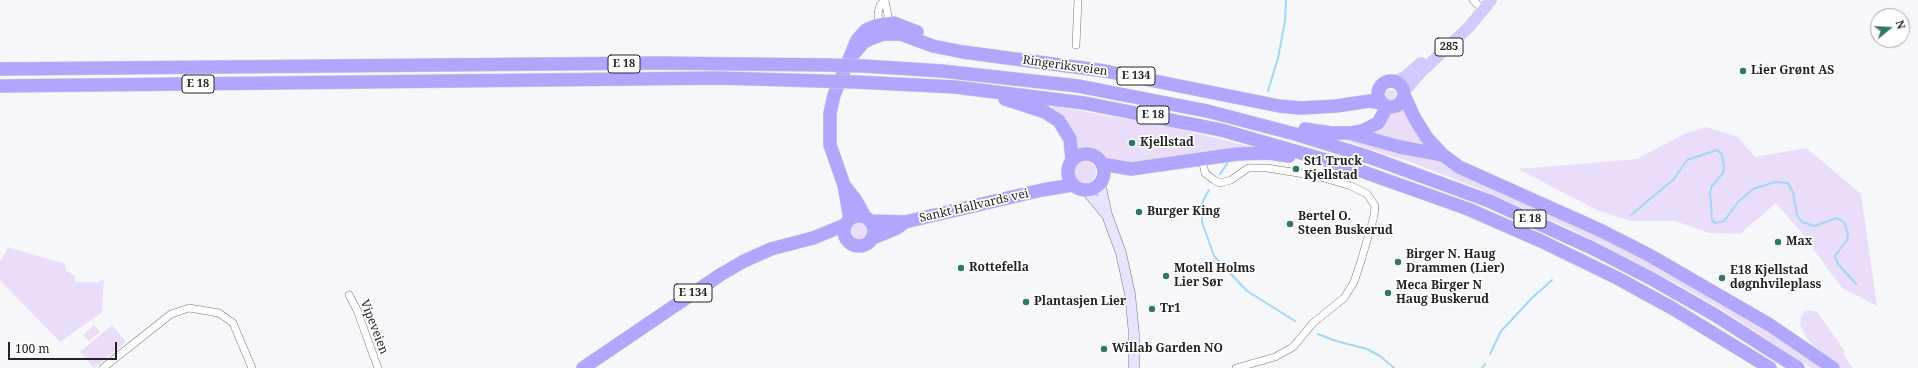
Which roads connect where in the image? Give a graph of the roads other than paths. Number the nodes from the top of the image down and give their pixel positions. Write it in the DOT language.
graph roads {
  1 [pos="885,0"];
  2 [pos="1078,0"];
  3 [pos="1483,4"];
  4 [pos="883,27"];
  5 [pos="1076,45"];
  6 [pos="0,69"];
  7 [pos="1395,82"];
  8 [pos="0,86"];
  9 [pos="955,87"];
  10 [pos="1379,90"];
  11 [pos="1404,94"];
  12 [pos="1384,105"];
  13 [pos="1326,106"];
  14 [pos="1240,119"];
  15 [pos="1351,133"];
  16 [pos="1442,155"];
  17 [pos="1202,158"];
  18 [pos="1102,164"];
  19 [pos="1070,166"];
  20 [pos="1347,166"];
  21 [pos="1130,169"];
  22 [pos="1101,181"];
  23 [pos="844,185"];
  24 [pos="1080,187"];
  25 [pos="1042,190"];
  26 [pos="1107,215"];
  27 [pos="868,219"];
  28 [pos="848,222"];
  29 [pos="905,222"];
  30 [pos="813,238"];
  31 [pos="873,238"];
  32 [pos="846,240"];
  33 [pos="349,295"];
  34 [pos="103,368"];
  35 [pos="252,368"];
  36 [pos="378,368"];
  37 [pos="583,368"];
  38 [pos="1134,368"];
  39 [pos="1236,368"];
  40 [pos="1770,368"];
  41 [pos="1798,368"];
  42 [pos="1833,368"];
  1 -- 4 [label="street"];
  1 -- 4 [label="street"];
  2 -- 5 [label="street"];
  3 -- 7 [label="main road, 285"];
  3 -- 11 [label="main road, 285"];
  4 -- 13 [label="highway, Ringeriksveien / E 134"];
  4 -- 23 [label="highway, Ringeriksveien / E 134"];
  6 -- 14 [label="highway, E 18, bridge"];
  7 -- 10 [label="highway, E 134"];
  7 -- 11 [label="highway"];
  8 -- 9 [label="highway, E 18, bridge"];
  9 -- 19 [label="highway, E 18"];
  9 -- 20 [label="highway, E 18"];
  10 -- 12 [label="highway"];
  10 -- 13 [label="highway, Ringeriksveien / E 134"];
  11 -- 12 [label="highway, E 134"];
  11 -- 16 [label="highway, E 18"];
  12 -- 13 [label="highway, Ringeriksveien / E 134"];
  12 -- 15 [label="highway, E 18"];
  14 -- 15 [label="highway, E 18"];
  14 -- 41 [label="highway, E 18"];
  15 -- 16 [label="highway, E 18"];
  16 -- 42 [label="highway, E 18"];
  17 -- 20 [label="highway, E 18"];
  17 -- 21 [label="highway, E 18"];
  17 -- 39 [label="street"];
  18 -- 19 [label="highway, E 18"];
  18 -- 21 [label="highway, E 18"];
  18 -- 22 [label="highway"];
  19 -- 24 [label="highway, E 18"];
  19 -- 25 [label="highway, Sankt Hallvards vei / E 18"];
  20 -- 40 [label="highway, E 18"];
  21 -- 22 [label="highway, E 18"];
  22 -- 24 [label="highway, E 18"];
  22 -- 26 [label="main road"];
  23 -- 27 [label="highway, Ringeriksveien / E 134"];
  23 -- 28 [label="highway, Ringeriksveien / E 134"];
  24 -- 25 [label="highway, Sankt Hallvards vei / E 18"];
  24 -- 26 [label="main road"];
  25 -- 29 [label="highway, Sankt Hallvards vei / E 18"];
  26 -- 38 [label="main road"];
  27 -- 28 [label="highway, E 134"];
  27 -- 29 [label="highway, Sankt Hallvards vei / E 18"];
  27 -- 31 [label="highway, E 134"];
  28 -- 30 [label="highway, E 134"];
  28 -- 32 [label="highway, E 134"];
  29 -- 31 [label="highway, Sankt Hallvards vei / E 18"];
  30 -- 32 [label="highway, E 134"];
  30 -- 37 [label="highway, E 134"];
  31 -- 32 [label="highway, E 134"];
  33 -- 36 [label="street, Vipeveien"];
  34 -- 35 [label="street"];
}
